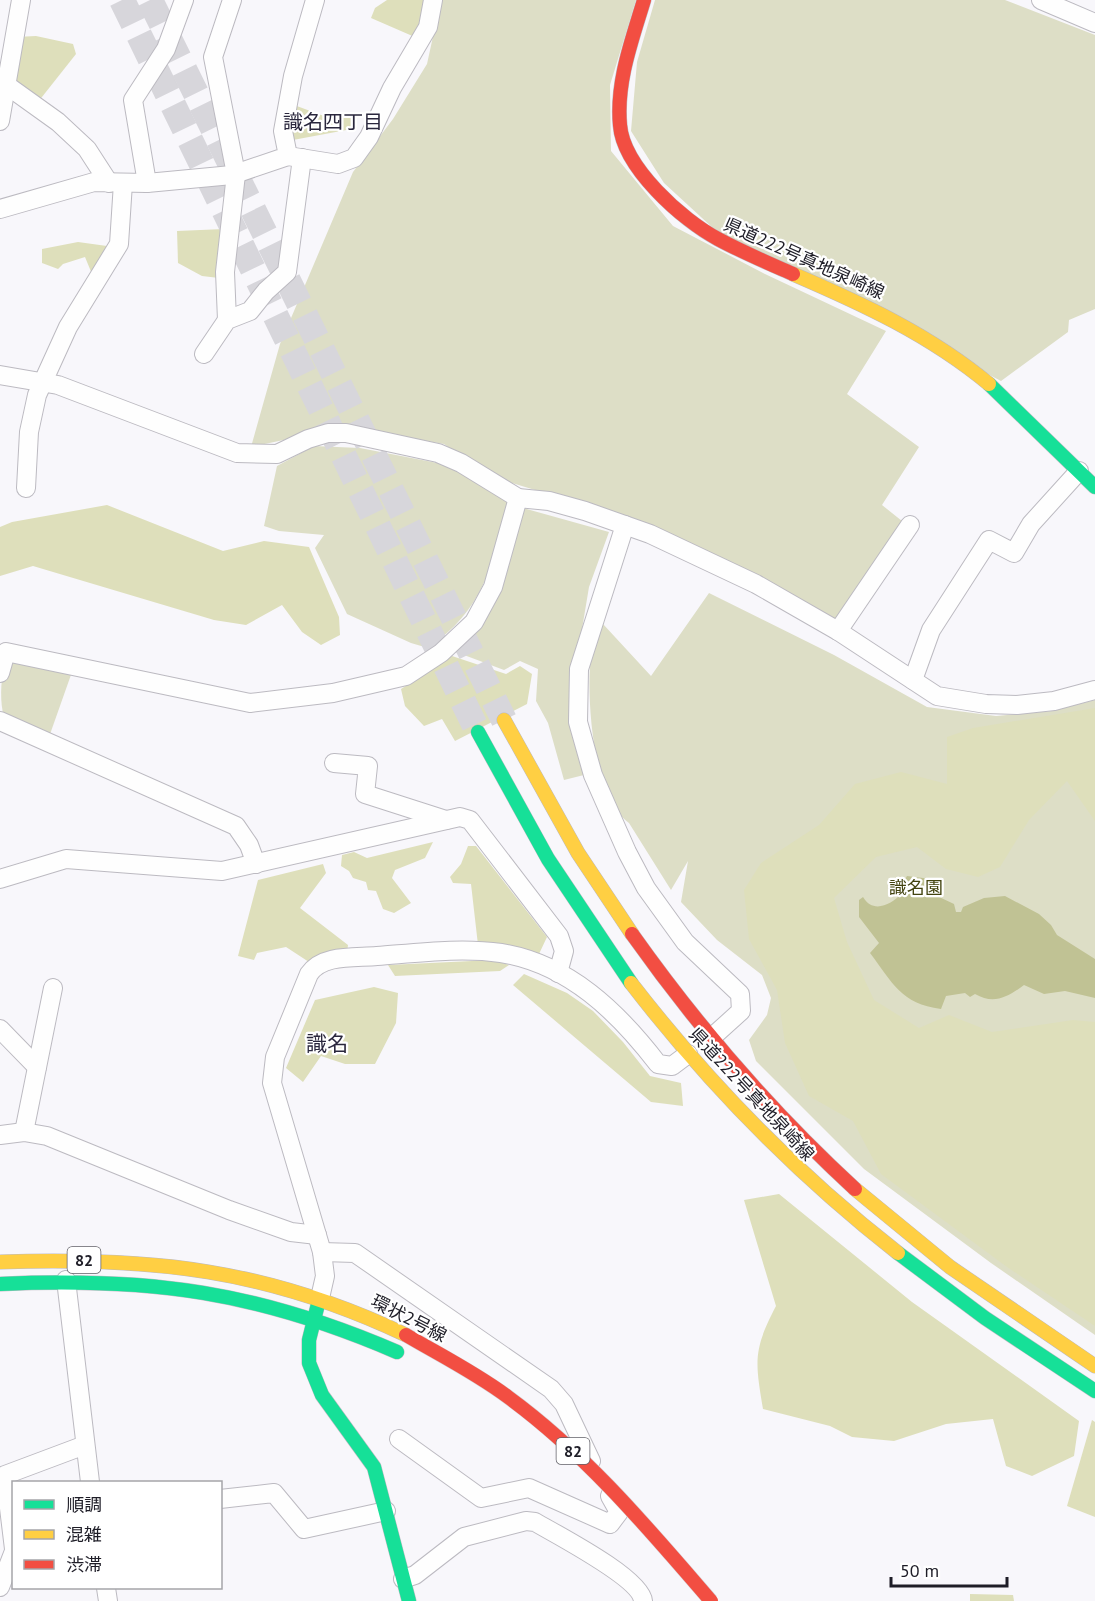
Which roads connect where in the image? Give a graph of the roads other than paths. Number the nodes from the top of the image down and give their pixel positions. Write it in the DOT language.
graph roads {
  1 [pos="21,0"];
  2 [pos="184,0"];
  3 [pos="232,0"];
  4 [pos="315,0"];
  5 [pos="432,0"];
  6 [pos="644,0"];
  7 [pos="1041,0"];
  8 [pos="1095,23"];
  9 [pos="5,84"];
  10 [pos="0,121"];
  11 [pos="295,157"];
  12 [pos="236,174"];
  13 [pos="116,183"];
  14 [pos="147,183"];
  15 [pos="0,209"];
  16 [pos="227,320"];
  17 [pos="204,354"];
  18 [pos="0,375"];
  19 [pos="42,383"];
  20 [pos="1079,471"];
  21 [pos="1095,487"];
  22 [pos="26,488"];
  23 [pos="518,498"];
  24 [pos="625,525"];
  25 [pos="910,525"];
  26 [pos="838,631"];
  27 [pos="0,673"];
  28 [pos="913,680"];
  29 [pos="1095,690"];
  30 [pos="504,720"];
  31 [pos="0,721"];
  32 [pos="478,732"];
  33 [pos="334,764"];
  34 [pos="446,819"];
  35 [pos="256,864"];
  36 [pos="0,879"];
  37 [pos="558,973"];
  38 [pos="53,988"];
  39 [pos="0,1029"];
  40 [pos="710,1039"];
  41 [pos="688,1054"];
  42 [pos="37,1067"];
  43 [pos="24,1132"];
  44 [pos="0,1135"];
  45 [pos="320,1244"];
  46 [pos="0,1262"];
  47 [pos="66,1280"];
  48 [pos="0,1284"];
  49 [pos="320,1298"];
  50 [pos="314,1319"];
  51 [pos="402,1355"];
  52 [pos="1095,1366"];
  53 [pos="1095,1391"];
  54 [pos="399,1439"];
  55 [pos="85,1445"];
  56 [pos="90,1481"];
  57 [pos="222,1499"];
  58 [pos="595,1499"];
  59 [pos="386,1510"];
  60 [pos="12,1533"];
  61 [pos="626,1533"];
  62 [pos="12,1555"];
  63 [pos="403,1579"];
  64 [pos="0,1587"];
  65 [pos="409,1601"];
  66 [pos="643,1601"];
  67 [pos="711,1601"];
  1 -- 9 [label="street"];
  2 -- 14 [label="street"];
  3 -- 12 [label="street"];
  4 -- 11 [label="street"];
  5 -- 11 [label="street"];
  6 -- 20 [label="main road, 県道222号真地泉崎線"];
  7 -- 8 [label="street"];
  9 -- 10 [label="street"];
  9 -- 13 [label="street"];
  11 -- 12 [label="street"];
  11 -- 16 [label="street"];
  12 -- 14 [label="street"];
  12 -- 16 [label="street"];
  13 -- 14 [label="street"];
  13 -- 15 [label="street"];
  13 -- 19 [label="street"];
  16 -- 17 [label="street"];
  18 -- 19 [label="street"];
  19 -- 22 [label="street"];
  19 -- 23 [label="street"];
  20 -- 21 [label="main road, 県道222号真地泉崎線"];
  20 -- 28 [label="street"];
  23 -- 24 [label="street"];
  23 -- 27 [label="street"];
  24 -- 26 [label="street"];
  24 -- 40 [label="street"];
  25 -- 26 [label="street"];
  26 -- 28 [label="street"];
  28 -- 29 [label="street"];
  30 -- 40 [label="main road, 県道222号真地泉崎線"];
  31 -- 35 [label="street"];
  32 -- 41 [label="main road, 県道222号真地泉崎線"];
  33 -- 34 [label="street"];
  34 -- 35 [label="street"];
  34 -- 37 [label="street"];
  35 -- 36 [label="street"];
  37 -- 41 [label="street"];
  37 -- 45 [label="street"];
  38 -- 42 [label="street"];
  39 -- 42 [label="street"];
  40 -- 52 [label="main road, 県道222号真地泉崎線"];
  41 -- 53 [label="main road, 県道222号真地泉崎線"];
  42 -- 43 [label="street"];
  43 -- 44 [label="street"];
  43 -- 45 [label="street"];
  45 -- 49 [label="street"];
  45 -- 54 [label="street"];
  46 -- 49 [label="main road, 環状2号線 / 82"];
  47 -- 48 [label="main road, 環状2号線 / 82"];
  47 -- 50 [label="main road, 環状2号線 / 82"];
  47 -- 55 [label="street"];
  49 -- 50 [label="main road"];
  49 -- 67 [label="main road, 環状2号線 / 82, bridge"];
  50 -- 51 [label="main road, 環状2号線 / 82"];
  50 -- 59 [label="main road"];
  55 -- 56 [label="street"];
  55 -- 60 [label="street"];
  57 -- 59 [label="street"];
  58 -- 61 [label="main road"];
  59 -- 63 [label="main road"];
  62 -- 64 [label="street"];
  63 -- 65 [label="main road"];
  63 -- 66 [label="street"];
}
